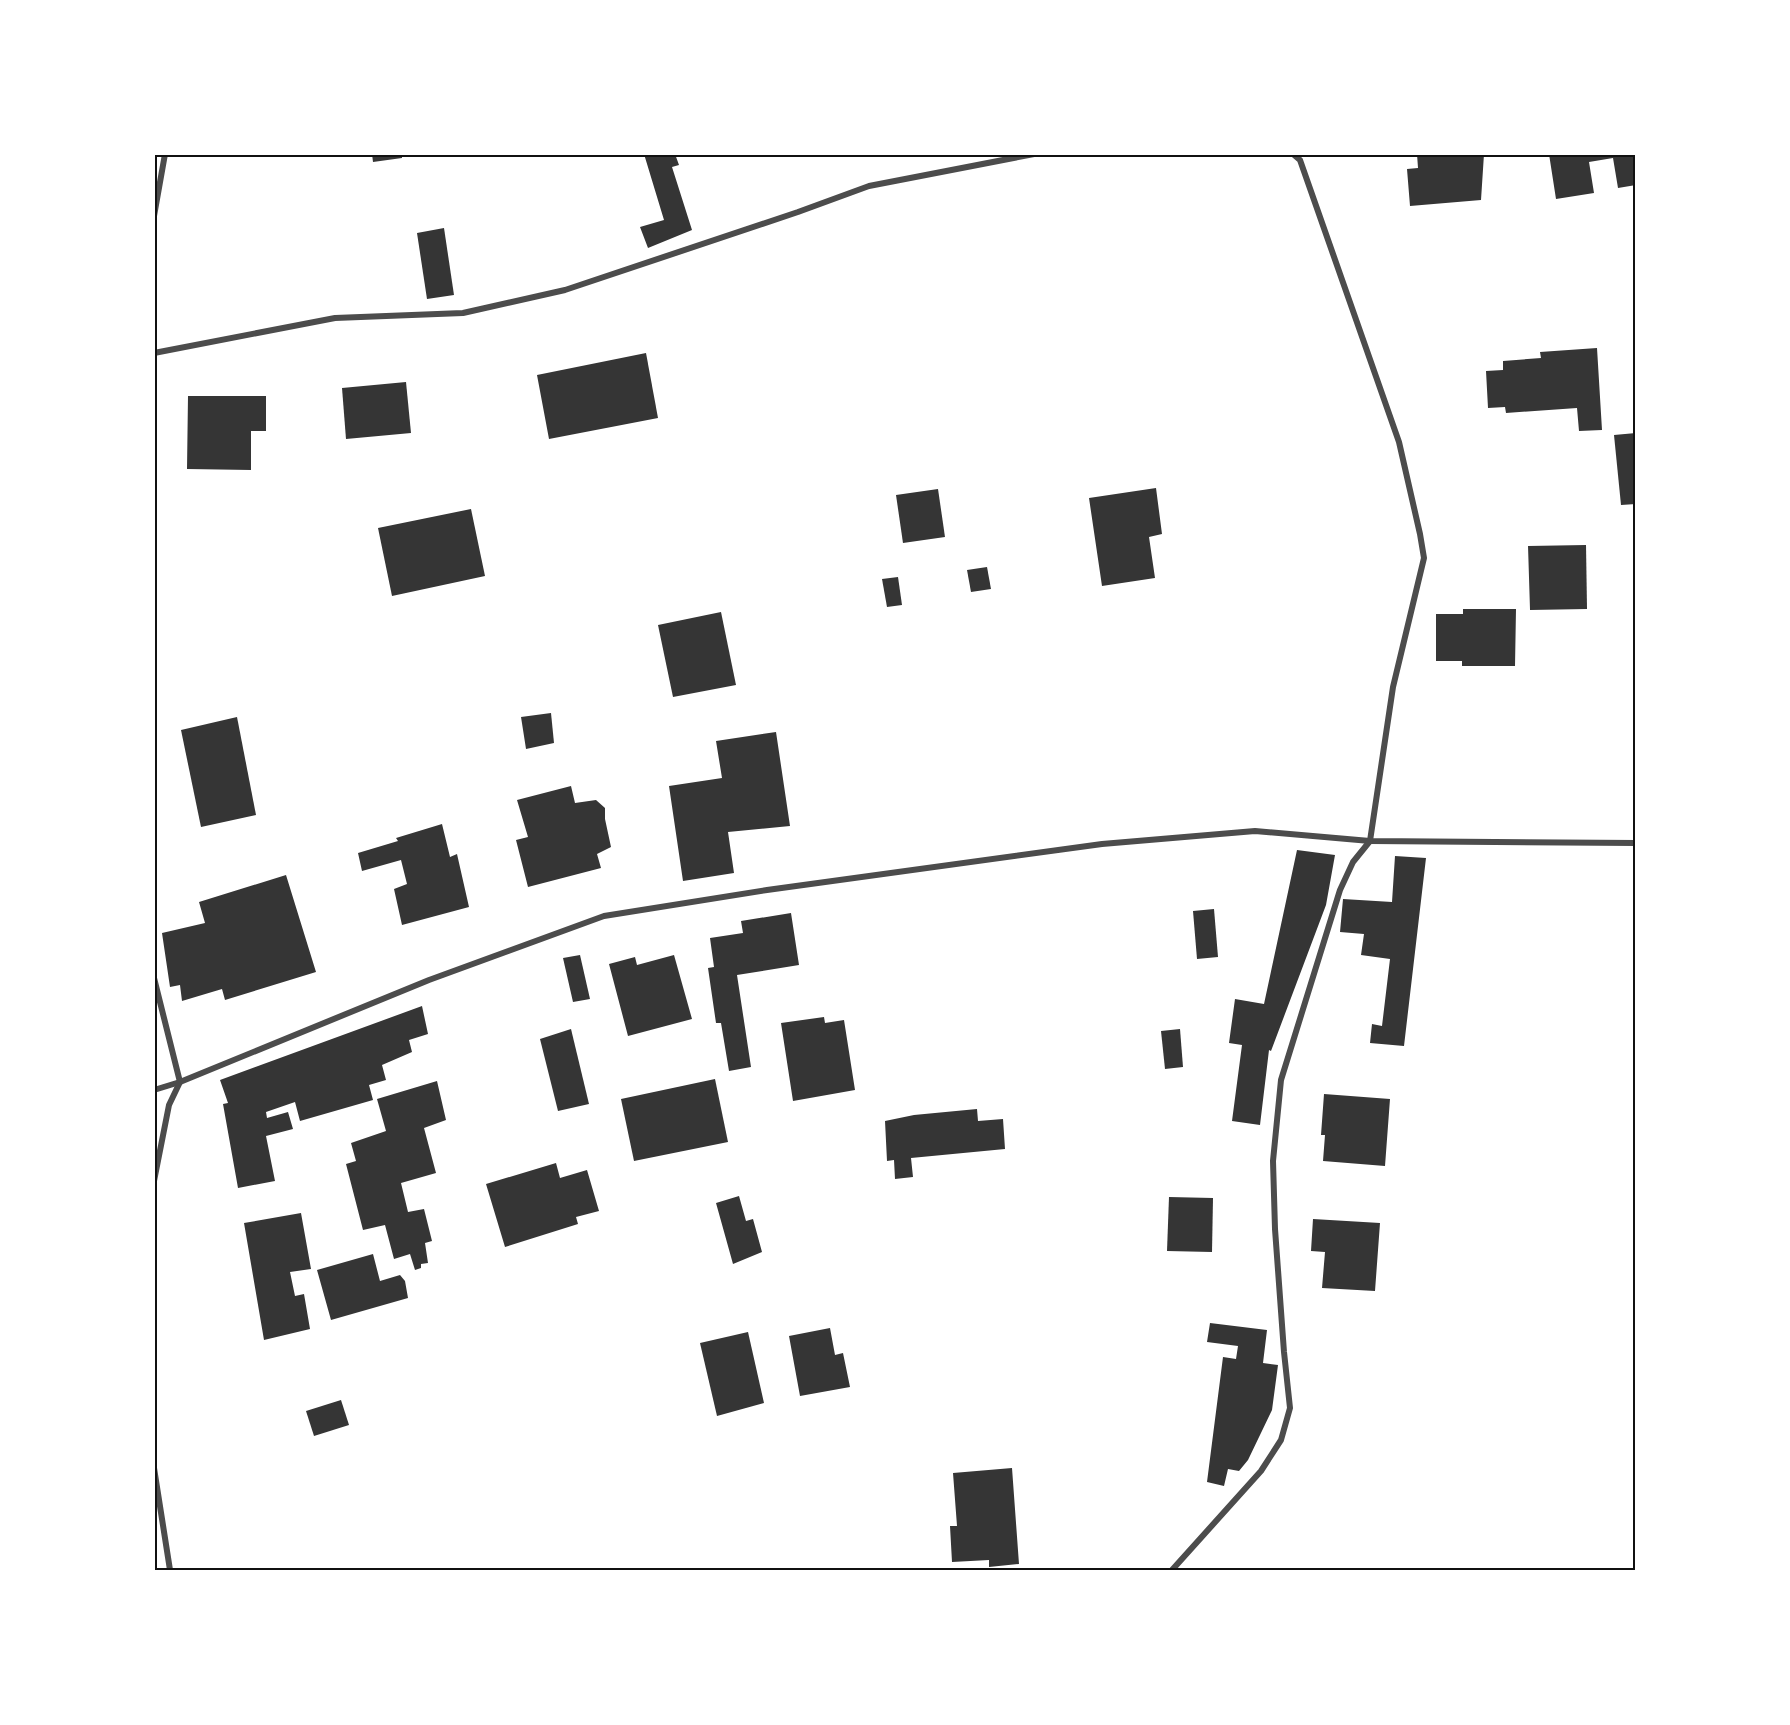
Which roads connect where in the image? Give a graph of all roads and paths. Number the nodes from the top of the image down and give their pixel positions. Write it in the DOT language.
graph roads {
  1 [pos="165,154"];
  2 [pos="1034,154"];
  3 [pos="1293,154"];
  4 [pos="1302,157"];
  5 [pos="154,216"];
  6 [pos="154,353"];
  7 [pos="1370,842"];
  8 [pos="1635,843"];
  9 [pos="154,978"];
  10 [pos="180,1082"];
  11 [pos="154,1090"];
  12 [pos="154,1182"];
  13 [pos="154,1468"];
  14 [pos="170,1570"];
  15 [pos="1172,1570"];
  1 -- 5 [label="street"];
  2 -- 6 [label="street"];
  3 -- 4 [label="street"];
  4 -- 7 [label="street"];
  7 -- 8 [label="street"];
  7 -- 10 [label="street"];
  7 -- 15 [label="street"];
  9 -- 10 [label="street"];
  10 -- 11 [label="street"];
  10 -- 12 [label="street"];
  13 -- 14 [label="street"];
}
